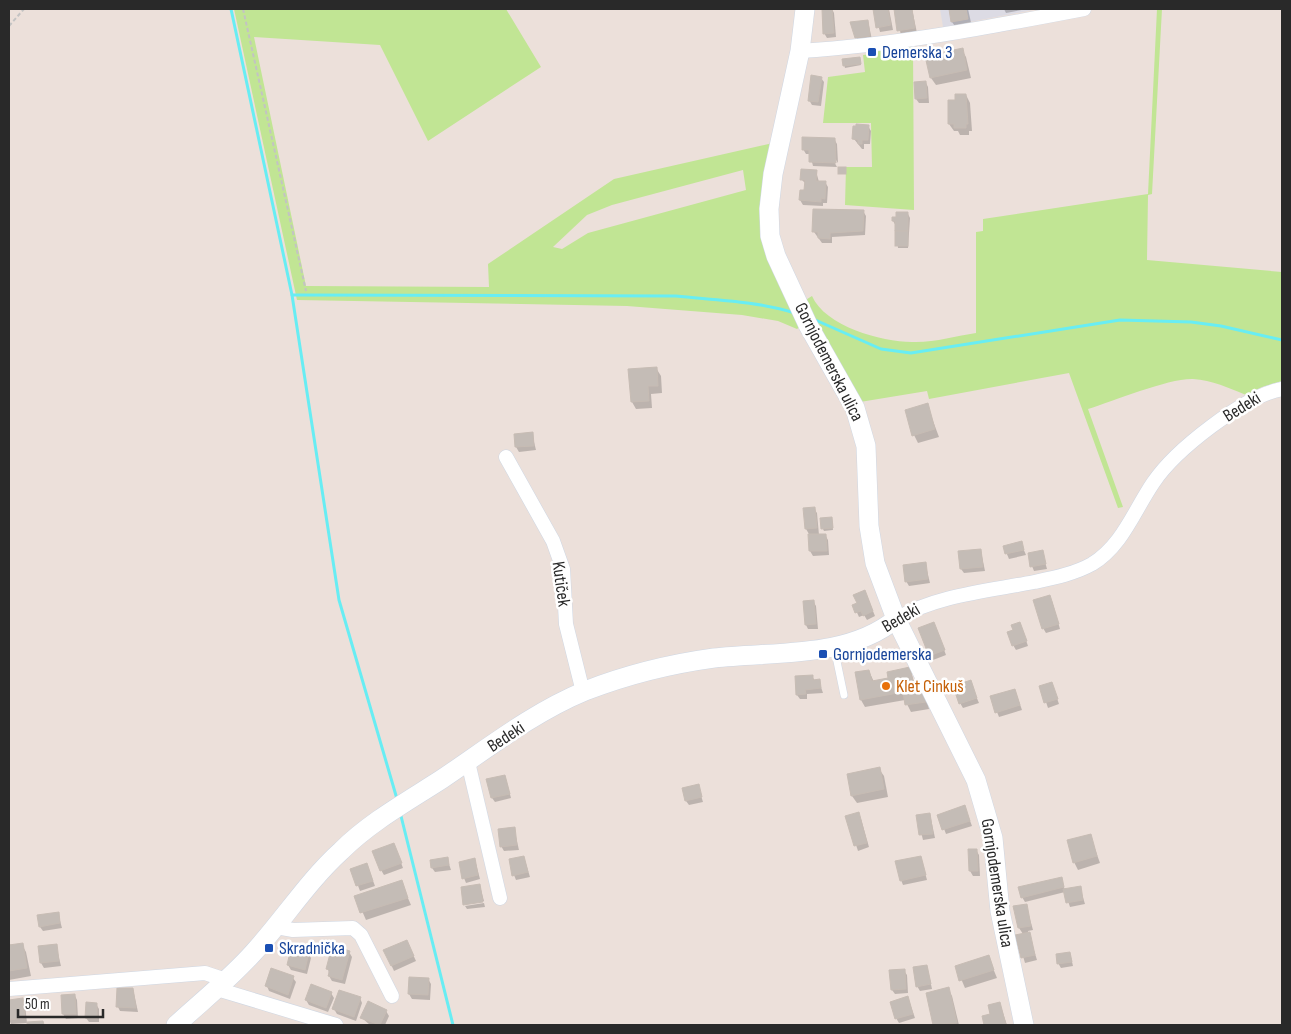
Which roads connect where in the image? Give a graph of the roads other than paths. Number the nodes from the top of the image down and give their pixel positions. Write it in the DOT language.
graph roads {
  1 [pos="805,9"];
  2 [pos="1084,9"];
  3 [pos="800,51"];
  4 [pos="1282,388"];
  5 [pos="506,457"];
  6 [pos="896,619"];
  7 [pos="834,647"];
  8 [pos="583,692"];
  9 [pos="844,695"];
  10 [pos="468,762"];
  11 [pos="500,898"];
  12 [pos="276,927"];
  13 [pos="221,984"];
  14 [pos="9,989"];
  15 [pos="392,996"];
  16 [pos="176,1025"];
  17 [pos="336,1025"];
  18 [pos="1024,1025"];
  1 -- 3 [label="street, Gornjodemerska ulica"];
  2 -- 3 [label="street"];
  3 -- 6 [label="street, Gornjodemerska ulica"];
  4 -- 6 [label="street, Bedeki"];
  5 -- 8 [label="street, Kutiček"];
  6 -- 7 [label="street, Bedeki"];
  6 -- 18 [label="street, Gornjodemerska ulica"];
  7 -- 8 [label="street, Bedeki"];
  7 -- 9 [label="lane"];
  8 -- 10 [label="street, Bedeki"];
  10 -- 11 [label="street, Bedeki"];
  10 -- 12 [label="street, Bedeki"];
  12 -- 13 [label="street, Bedeki"];
  12 -- 15 [label="street"];
  13 -- 14 [label="street"];
  13 -- 16 [label="street, Bedeki"];
  13 -- 17 [label="street"];
}
